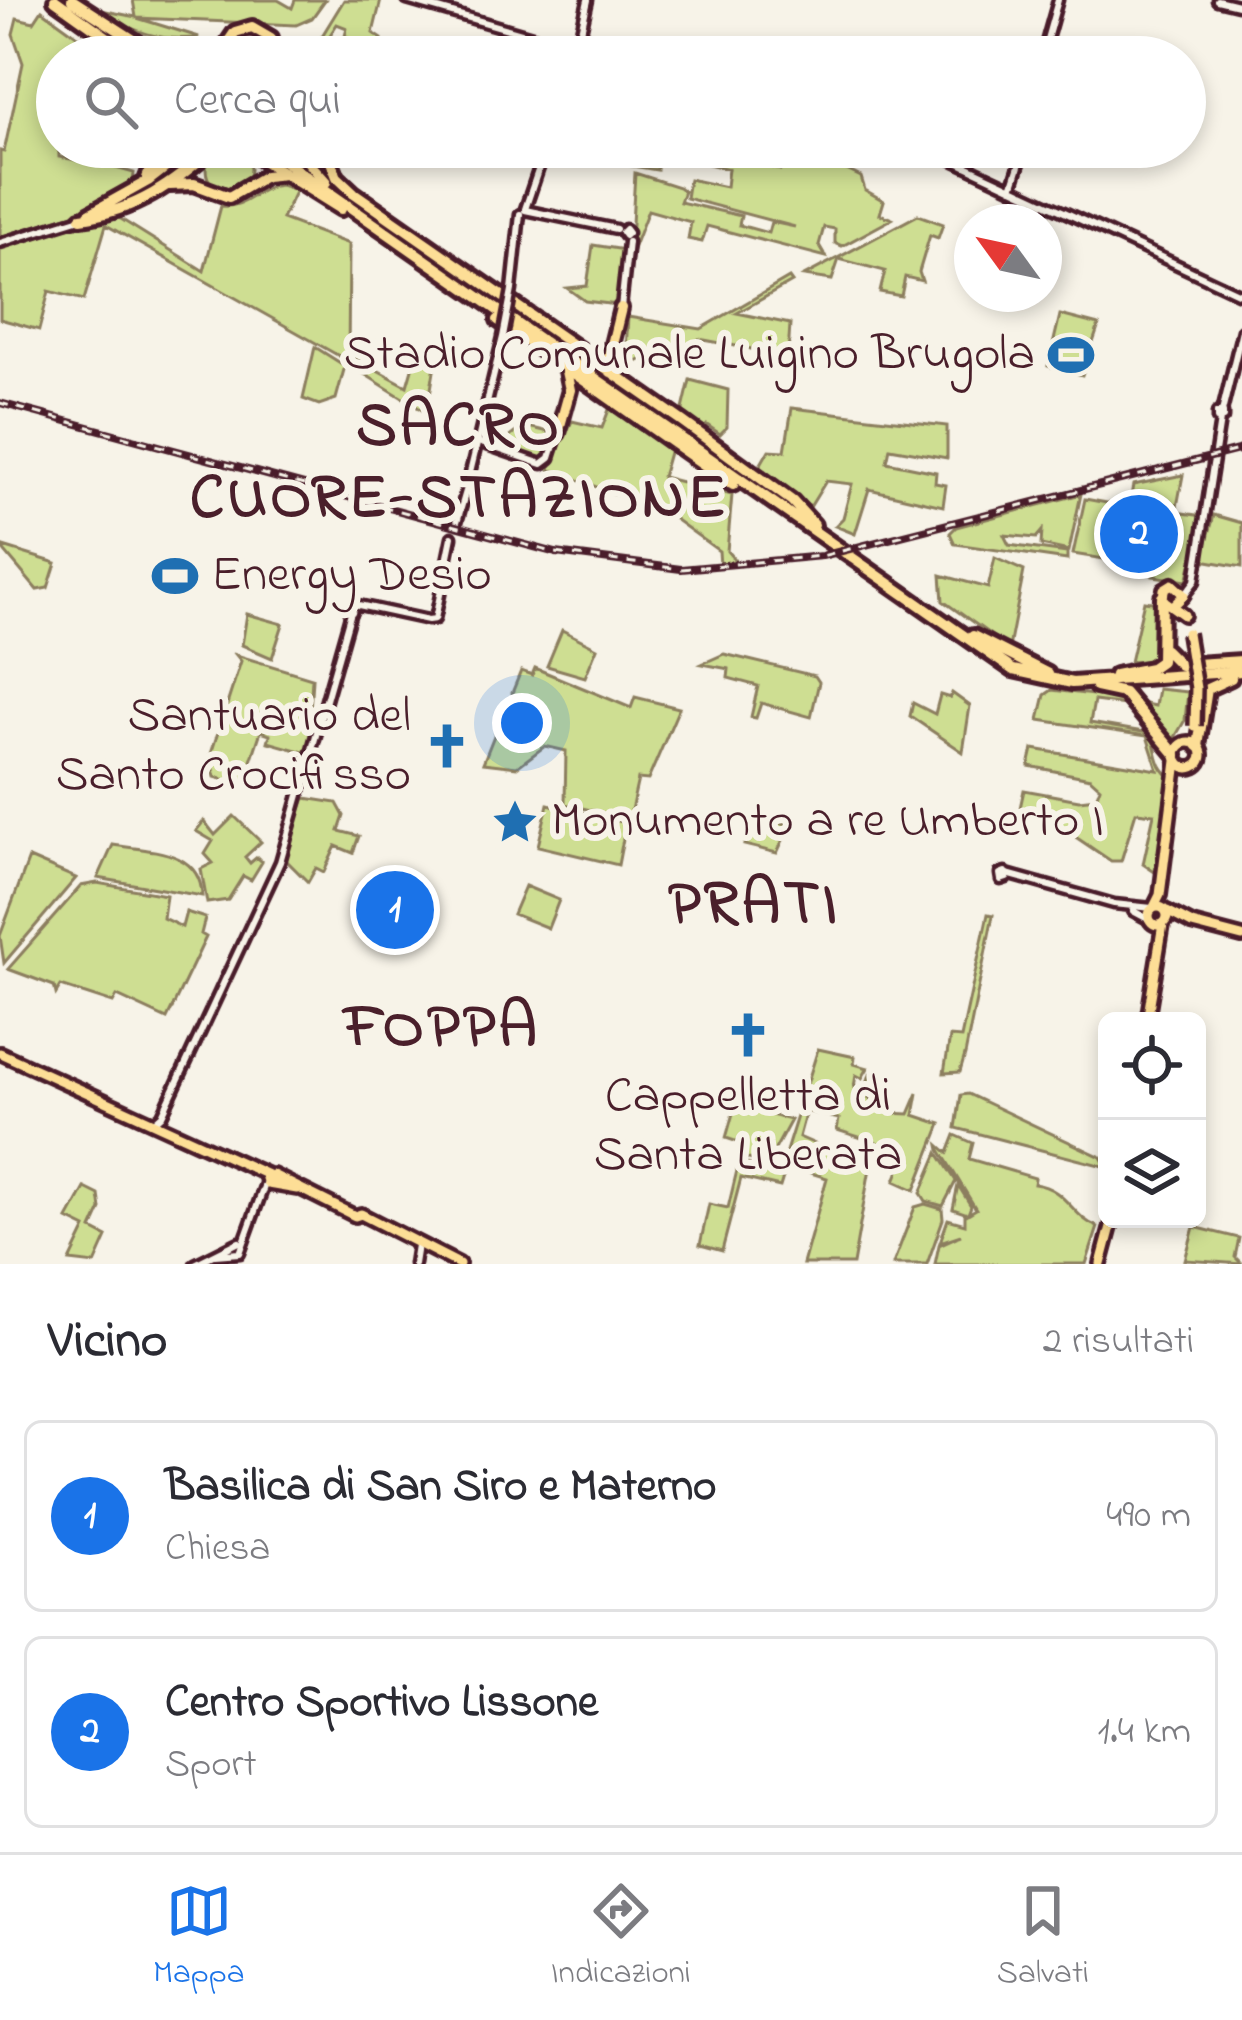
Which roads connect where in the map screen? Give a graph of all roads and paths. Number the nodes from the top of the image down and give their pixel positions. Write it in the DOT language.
graph roads {
  1 [pos="51,0"];
  2 [pos="73,0"];
  3 [pos="407,0"];
  4 [pos="588,0"];
  5 [pos="1058,0"];
  6 [pos="1217,0"];
  7 [pos="1242,6"];
  8 [pos="97,36"];
  9 [pos="104,36"];
  10 [pos="120,36"];
  11 [pos="129,36"];
  12 [pos="233,36"];
  13 [pos="268,36"];
  14 [pos="538,36"];
  15 [pos="580,36"];
  16 [pos="1048,36"];
  17 [pos="152,168"];
  18 [pos="164,168"];
  19 [pos="189,168"];
  20 [pos="203,168"];
  21 [pos="250,168"];
  22 [pos="277,168"];
  23 [pos="295,168"];
  24 [pos="306,168"];
  25 [pos="314,168"];
  26 [pos="333,168"];
  27 [pos="539,168"];
  28 [pos="967,168"];
  29 [pos="1018,168"];
  30 [pos="289,175"];
  31 [pos="326,182"];
  32 [pos="167,186"];
  33 [pos="1012,188"];
  34 [pos="133,190"];
  35 [pos="523,212"];
  36 [pos="81,218"];
  37 [pos="0,242"];
  38 [pos="1242,295"];
  39 [pos="621,308"];
  40 [pos="1242,330"];
  41 [pos="604,360"];
  42 [pos="564,368"];
  43 [pos="587,383"];
  44 [pos="568,396"];
  45 [pos="558,433"];
  46 [pos="478,442"];
  47 [pos="790,504"];
  48 [pos="457,522"];
  49 [pos="814,525"];
  50 [pos="452,537"];
  51 [pos="1176,598"];
  52 [pos="1165,647"];
  53 [pos="1129,665"];
  54 [pos="1240,670"];
  55 [pos="1115,675"];
  56 [pos="1075,683"];
  57 [pos="1102,688"];
  58 [pos="1192,745"];
  59 [pos="1176,758"];
  60 [pos="1195,766"];
  61 [pos="1168,809"];
  62 [pos="1006,877"];
  63 [pos="1159,916"];
  64 [pos="1242,937"];
  65 [pos="1149,1012"];
  66 [pos="0,1053"];
  67 [pos="159,1122"];
  68 [pos="268,1179"];
  69 [pos="1110,1228"];
  70 [pos="417,1245"];
  71 [pos="195,1264"];
  72 [pos="415,1264"];
  73 [pos="459,1264"];
  74 [pos="1100,1264"];
  1 -- 8 [label="highway"];
  1 -- 9 [label="highway"];
  2 -- 10 [label="highway"];
  2 -- 11 [label="highway"];
  3 -- 14 [label="street"];
  4 -- 15 [label="street"];
  5 -- 16 [label="street"];
  6 -- 7 [label="street"];
  12 -- 13 [label="highway"];
  17 -- 34 [label="highway"];
  18 -- 34 [label="highway"];
  19 -- 32 [label="highway"];
  20 -- 21 [label="highway"];
  22 -- 30 [label="highway"];
  23 -- 47 [label="highway"];
  24 -- 31 [label="highway"];
  25 -- 31 [label="highway"];
  26 -- 41 [label="highway"];
  27 -- 35 [label="street"];
  28 -- 33 [label="street"];
  29 -- 33 [label="street"];
  30 -- 32 [label="highway"];
  30 -- 42 [label="highway"];
  31 -- 49 [label="highway"];
  32 -- 36 [label="highway"];
  33 -- 38 [label="street"];
  34 -- 36 [label="highway"];
  35 -- 39 [label="street"];
  35 -- 46 [label="street, bridge"];
  36 -- 37 [label="street"];
  39 -- 41 [label="highway"];
  40 -- 51 [label="street"];
  41 -- 47 [label="highway"];
  42 -- 43 [label="highway"];
  42 -- 44 [label="highway"];
  43 -- 44 [label="highway"];
  43 -- 47 [label="highway"];
  44 -- 45 [label="highway"];
  45 -- 46 [label="street"];
  46 -- 48 [label="street"];
  47 -- 49 [label="highway"];
  47 -- 56 [label="highway"];
  49 -- 55 [label="highway"];
  50 -- 67 [label="street"];
  51 -- 52 [label="highway"];
  51 -- 58 [label="main road, bridge"];
  52 -- 53 [label="highway"];
  52 -- 54 [label="highway"];
  52 -- 55 [label="highway"];
  54 -- 55 [label="highway"];
  54 -- 56 [label="highway"];
  54 -- 57 [label="highway"];
  54 -- 58 [label="highway"];
  56 -- 57 [label="highway"];
  57 -- 59 [label="highway"];
  58 -- 59 [label="main road"];
  58 -- 60 [label="main road"];
  59 -- 60 [label="main road"];
  59 -- 61 [label="main road"];
  60 -- 61 [label="main road"];
  61 -- 63 [label="main road"];
  62 -- 63 [label="street"];
  63 -- 64 [label="main road"];
  63 -- 65 [label="main road"];
  66 -- 67 [label="main road"];
  67 -- 68 [label="main road"];
  68 -- 70 [label="main road"];
  68 -- 71 [label="street"];
  69 -- 74 [label="main road"];
  70 -- 72 [label="street"];
  70 -- 73 [label="main road"];
}
